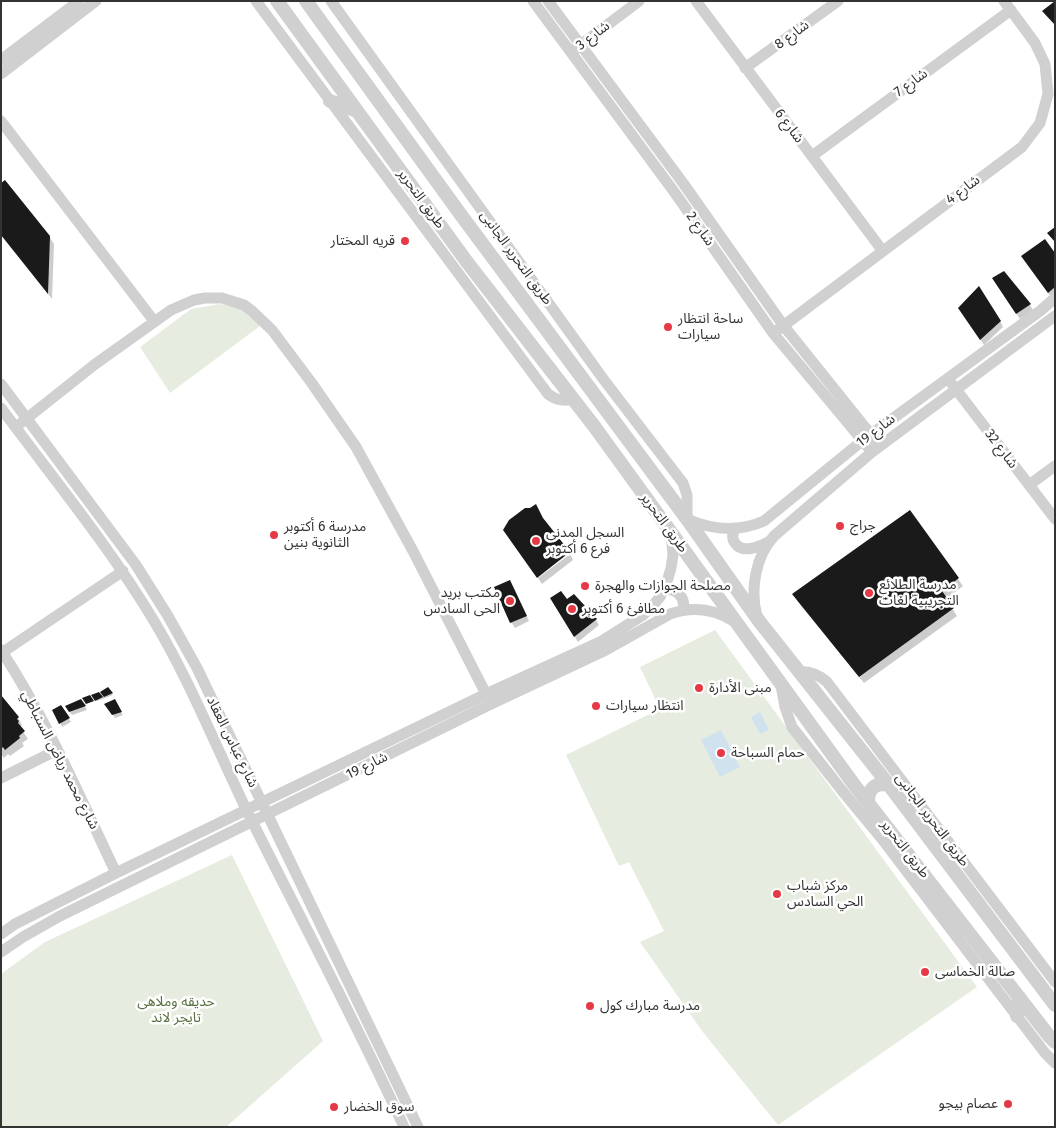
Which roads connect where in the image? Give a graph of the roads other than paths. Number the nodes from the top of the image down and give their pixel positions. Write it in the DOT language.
graph roads {
  1 [pos="96,1"];
  2 [pos="256,1"];
  3 [pos="276,1"];
  4 [pos="306,1"];
  5 [pos="330,1"];
  6 [pos="532,1"];
  7 [pos="548,1"];
  8 [pos="639,1"];
  9 [pos="696,1"];
  10 [pos="838,1"];
  11 [pos="1008,6"];
  12 [pos="77,7"];
  13 [pos="581,45"];
  14 [pos="571,52"];
  15 [pos="1,60"];
  16 [pos="746,68"];
  17 [pos="1,74"];
  18 [pos="330,101"];
  19 [pos="356,111"];
  20 [pos="1,121"];
  21 [pos="812,156"];
  22 [pos="461,215"];
  23 [pos="440,225"];
  24 [pos="485,248"];
  25 [pos="882,250"];
  26 [pos="467,262"];
  27 [pos="1055,298"];
  28 [pos="1055,316"];
  29 [pos="154,322"];
  30 [pos="783,325"];
  31 [pos="773,333"];
  32 [pos="948,379"];
  33 [pos="1,384"];
  34 [pos="956,390"];
  35 [pos="573,399"];
  36 [pos="1,408"];
  37 [pos="26,418"];
  38 [pos="16,428"];
  39 [pos="867,438"];
  40 [pos="876,449"];
  41 [pos="1055,466"];
  42 [pos="1029,485"];
  43 [pos="687,518"];
  44 [pos="1055,519"];
  45 [pos="735,528"];
  46 [pos="669,531"];
  47 [pos="768,542"];
  48 [pos="123,571"];
  49 [pos="664,589"];
  50 [pos="683,610"];
  51 [pos="758,619"];
  52 [pos="737,623"];
  53 [pos="604,646"];
  54 [pos="2,651"];
  55 [pos="800,672"];
  56 [pos="781,683"];
  57 [pos="486,694"];
  58 [pos="860,749"];
  59 [pos="57,750"];
  60 [pos="842,767"];
  61 [pos="1,778"];
  62 [pos="889,785"];
  63 [pos="262,802"];
  64 [pos="868,802"];
  65 [pos="246,810"];
  66 [pos="267,815"];
  67 [pos="252,822"];
  68 [pos="116,873"];
  69 [pos="1,934"];
  70 [pos="1,952"];
  71 [pos="1055,982"];
  72 [pos="1019,997"];
  73 [pos="1055,1005"];
  74 [pos="1017,1016"];
  75 [pos="1055,1042"];
  76 [pos="1055,1063"];
  77 [pos="404,1127"];
  78 [pos="418,1127"];
  1 -- 12 [label="street"];
  2 -- 18 [label="street"];
  3 -- 19 [label="street, طريق التحرير"];
  4 -- 22 [label="street, طريق التحرير"];
  5 -- 43 [label="street, طريق التحرير الجانبى"];
  6 -- 14 [label="street, شارع 2"];
  7 -- 13 [label="street, شارع 2"];
  8 -- 13 [label="street, شارع 3"];
  9 -- 16 [label="street, شارع 6"];
  10 -- 16 [label="street, شارع 8"];
  11 -- 21 [label="street, شارع 7"];
  11 -- 25 [label="street, شارع 4"];
  12 -- 15 [label="street"];
  12 -- 17 [label="street"];
  13 -- 14 [label="street, شارع 3"];
  13 -- 30 [label="street, شارع 2"];
  14 -- 31 [label="street, شارع 2"];
  16 -- 21 [label="street, شارع 6"];
  18 -- 19 [label="street"];
  18 -- 35 [label="street"];
  19 -- 23 [label="street, طريق التحرير"];
  20 -- 29 [label="street"];
  21 -- 25 [label="street, شارع 6"];
  22 -- 23 [label="street"];
  22 -- 24 [label="street, طريق التحرير"];
  23 -- 26 [label="street, طريق التحرير"];
  24 -- 26 [label="street"];
  24 -- 43 [label="street, طريق التحرير"];
  25 -- 30 [label="street, شارع 4"];
  26 -- 35 [label="street, طريق التحرير"];
  27 -- 32 [label="street, شارع 19"];
  28 -- 34 [label="street, شارع 19"];
  29 -- 37 [label="street"];
  29 -- 57 [label="street"];
  30 -- 31 [label="street, شارع 4"];
  30 -- 39 [label="street, شارع 2"];
  31 -- 39 [label="street, شارع 2"];
  32 -- 34 [label="street, شارع 32"];
  32 -- 39 [label="street, شارع 19"];
  33 -- 37 [label="street, شارع عباس العقاد"];
  34 -- 40 [label="street, شارع 19"];
  34 -- 42 [label="street, شارع 32"];
  35 -- 46 [label="street, طريق التحرير"];
  36 -- 38 [label="street, شارع عباس العقاد"];
  37 -- 38 [label="street"];
  37 -- 63 [label="street, شارع عباس العقاد"];
  38 -- 48 [label="street, شارع عباس العقاد"];
  39 -- 40 [label="street, شارع 2"];
  39 -- 45 [label="street, شارع 19"];
  40 -- 47 [label="street, شارع 19"];
  41 -- 42 [label="street"];
  42 -- 44 [label="street, شارع 32"];
  43 -- 45 [label="street, شارع 19"];
  43 -- 51 [label="street, طريق التحرير"];
  45 -- 47 [label="street"];
  46 -- 49 [label="street, شارع 19"];
  46 -- 52 [label="street, طريق التحرير"];
  47 -- 51 [label="street, شارع 19"];
  48 -- 54 [label="street"];
  48 -- 65 [label="street, شارع عباس العقاد"];
  49 -- 50 [label="street"];
  49 -- 53 [label="street, شارع 19"];
  50 -- 52 [label="street, شارع 19"];
  50 -- 53 [label="street, شارع 19"];
  51 -- 55 [label="street, طريق التحرير"];
  52 -- 56 [label="street, طريق التحرير"];
  53 -- 57 [label="street, شارع 19"];
  53 -- 66 [label="street, شارع 19"];
  54 -- 59 [label="street, شارع محمد رياض السنباطي"];
  55 -- 58 [label="street, طريق التحرير"];
  55 -- 71 [label="street, طريق التحرير الجانبى"];
  56 -- 60 [label="street, طريق التحرير"];
  56 -- 74 [label="street"];
  57 -- 63 [label="street, شارع 19"];
  58 -- 60 [label="street"];
  58 -- 62 [label="street, طريق التحرير"];
  59 -- 61 [label="street"];
  59 -- 68 [label="street, شارع محمد رياض السنباطي"];
  60 -- 64 [label="street, طريق التحرير"];
  62 -- 64 [label="street"];
  62 -- 73 [label="street, طريق التحرير"];
  63 -- 65 [label="street, شارع 19"];
  63 -- 66 [label="street, شارع عباس العقاد"];
  64 -- 72 [label="street, طريق التحرير"];
  65 -- 67 [label="street, شارع عباس العقاد"];
  65 -- 68 [label="street, شارع 19"];
  66 -- 67 [label="street, شارع 19"];
  66 -- 78 [label="street, شارع عباس العقاد"];
  67 -- 70 [label="street, شارع 19"];
  67 -- 77 [label="street, شارع عباس العقاد"];
  68 -- 69 [label="street, شارع 19"];
  72 -- 74 [label="street"];
  72 -- 75 [label="street, طريق التحرير"];
  74 -- 76 [label="street"];
}
